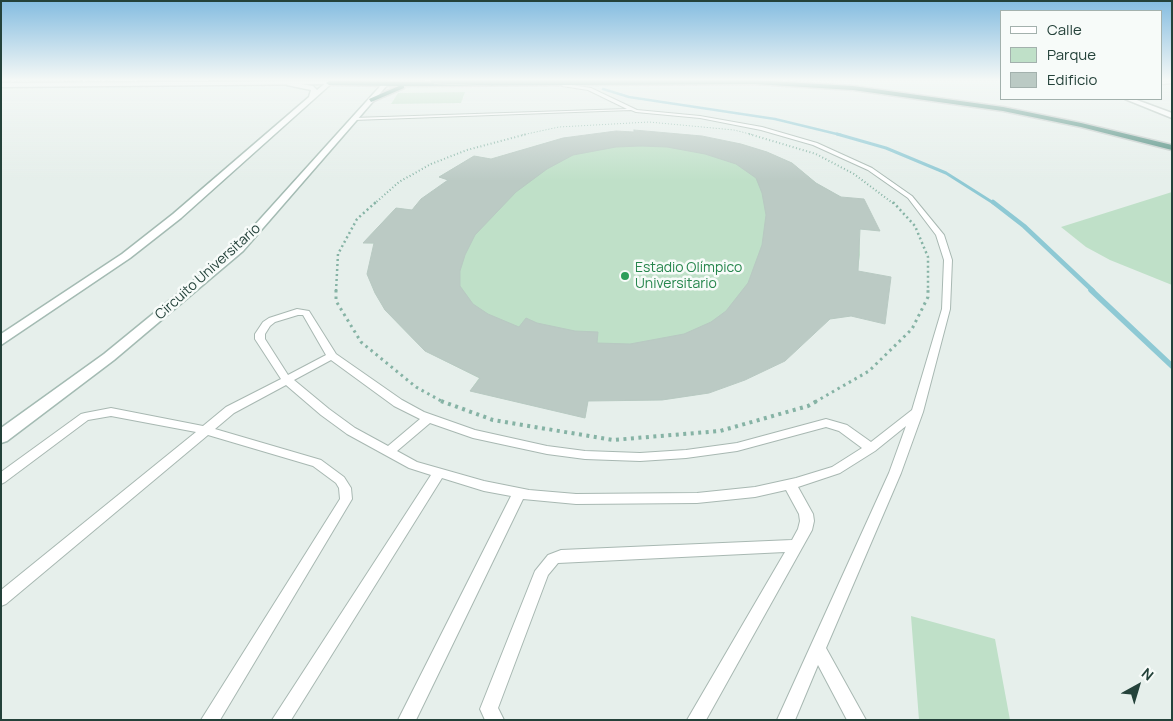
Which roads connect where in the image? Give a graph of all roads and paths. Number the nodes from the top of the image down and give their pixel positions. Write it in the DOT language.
graph roads {
  1 [pos="292,114"];
  2 [pos="358,114"];
  3 [pos="518,114"];
  4 [pos="666,114"];
  5 [pos="1024,114"];
  6 [pos="1047,114"];
  7 [pos="353,119"];
  8 [pos="1172,140"];
  9 [pos="1172,148"];
  10 [pos="357,219"];
  11 [pos="1,340"];
  12 [pos="332,356"];
  13 [pos="286,378"];
  14 [pos="917,412"];
  15 [pos="428,418"];
  16 [pos="205,430"];
  17 [pos="1,437"];
  18 [pos="871,448"];
  19 [pos="388,452"];
  20 [pos="438,474"];
  21 [pos="1,479"];
  22 [pos="790,485"];
  23 [pos="520,493"];
  24 [pos="796,546"];
  25 [pos="1,599"];
  26 [pos="817,647"];
  27 [pos="210,720"];
  28 [pos="281,720"];
  29 [pos="407,720"];
  30 [pos="495,720"];
  31 [pos="696,720"];
  32 [pos="786,720"];
  33 [pos="857,720"];
  1 -- 11 [label="main road"];
  2 -- 7 [label="main road, Circuito Universitario"];
  3 -- 7 [label="lane"];
  4 -- 14 [label="lane"];
  5 -- 9 [label="highway"];
  6 -- 8 [label="highway"];
  7 -- 17 [label="main road, Circuito Universitario"];
  10 -- 10 [label="path"];
  12 -- 13 [label="lane"];
  12 -- 13 [label="lane"];
  12 -- 15 [label="lane"];
  13 -- 16 [label="lane"];
  13 -- 19 [label="lane"];
  14 -- 18 [label="lane"];
  14 -- 26 [label="lane"];
  15 -- 18 [label="lane"];
  15 -- 19 [label="lane"];
  16 -- 21 [label="lane"];
  16 -- 25 [label="lane"];
  16 -- 27 [label="lane"];
  18 -- 22 [label="lane"];
  19 -- 20 [label="lane"];
  20 -- 23 [label="lane"];
  20 -- 28 [label="lane"];
  22 -- 23 [label="lane"];
  22 -- 24 [label="lane"];
  23 -- 29 [label="lane"];
  24 -- 30 [label="lane"];
  24 -- 31 [label="lane"];
  26 -- 32 [label="lane"];
  26 -- 33 [label="lane"];
}
